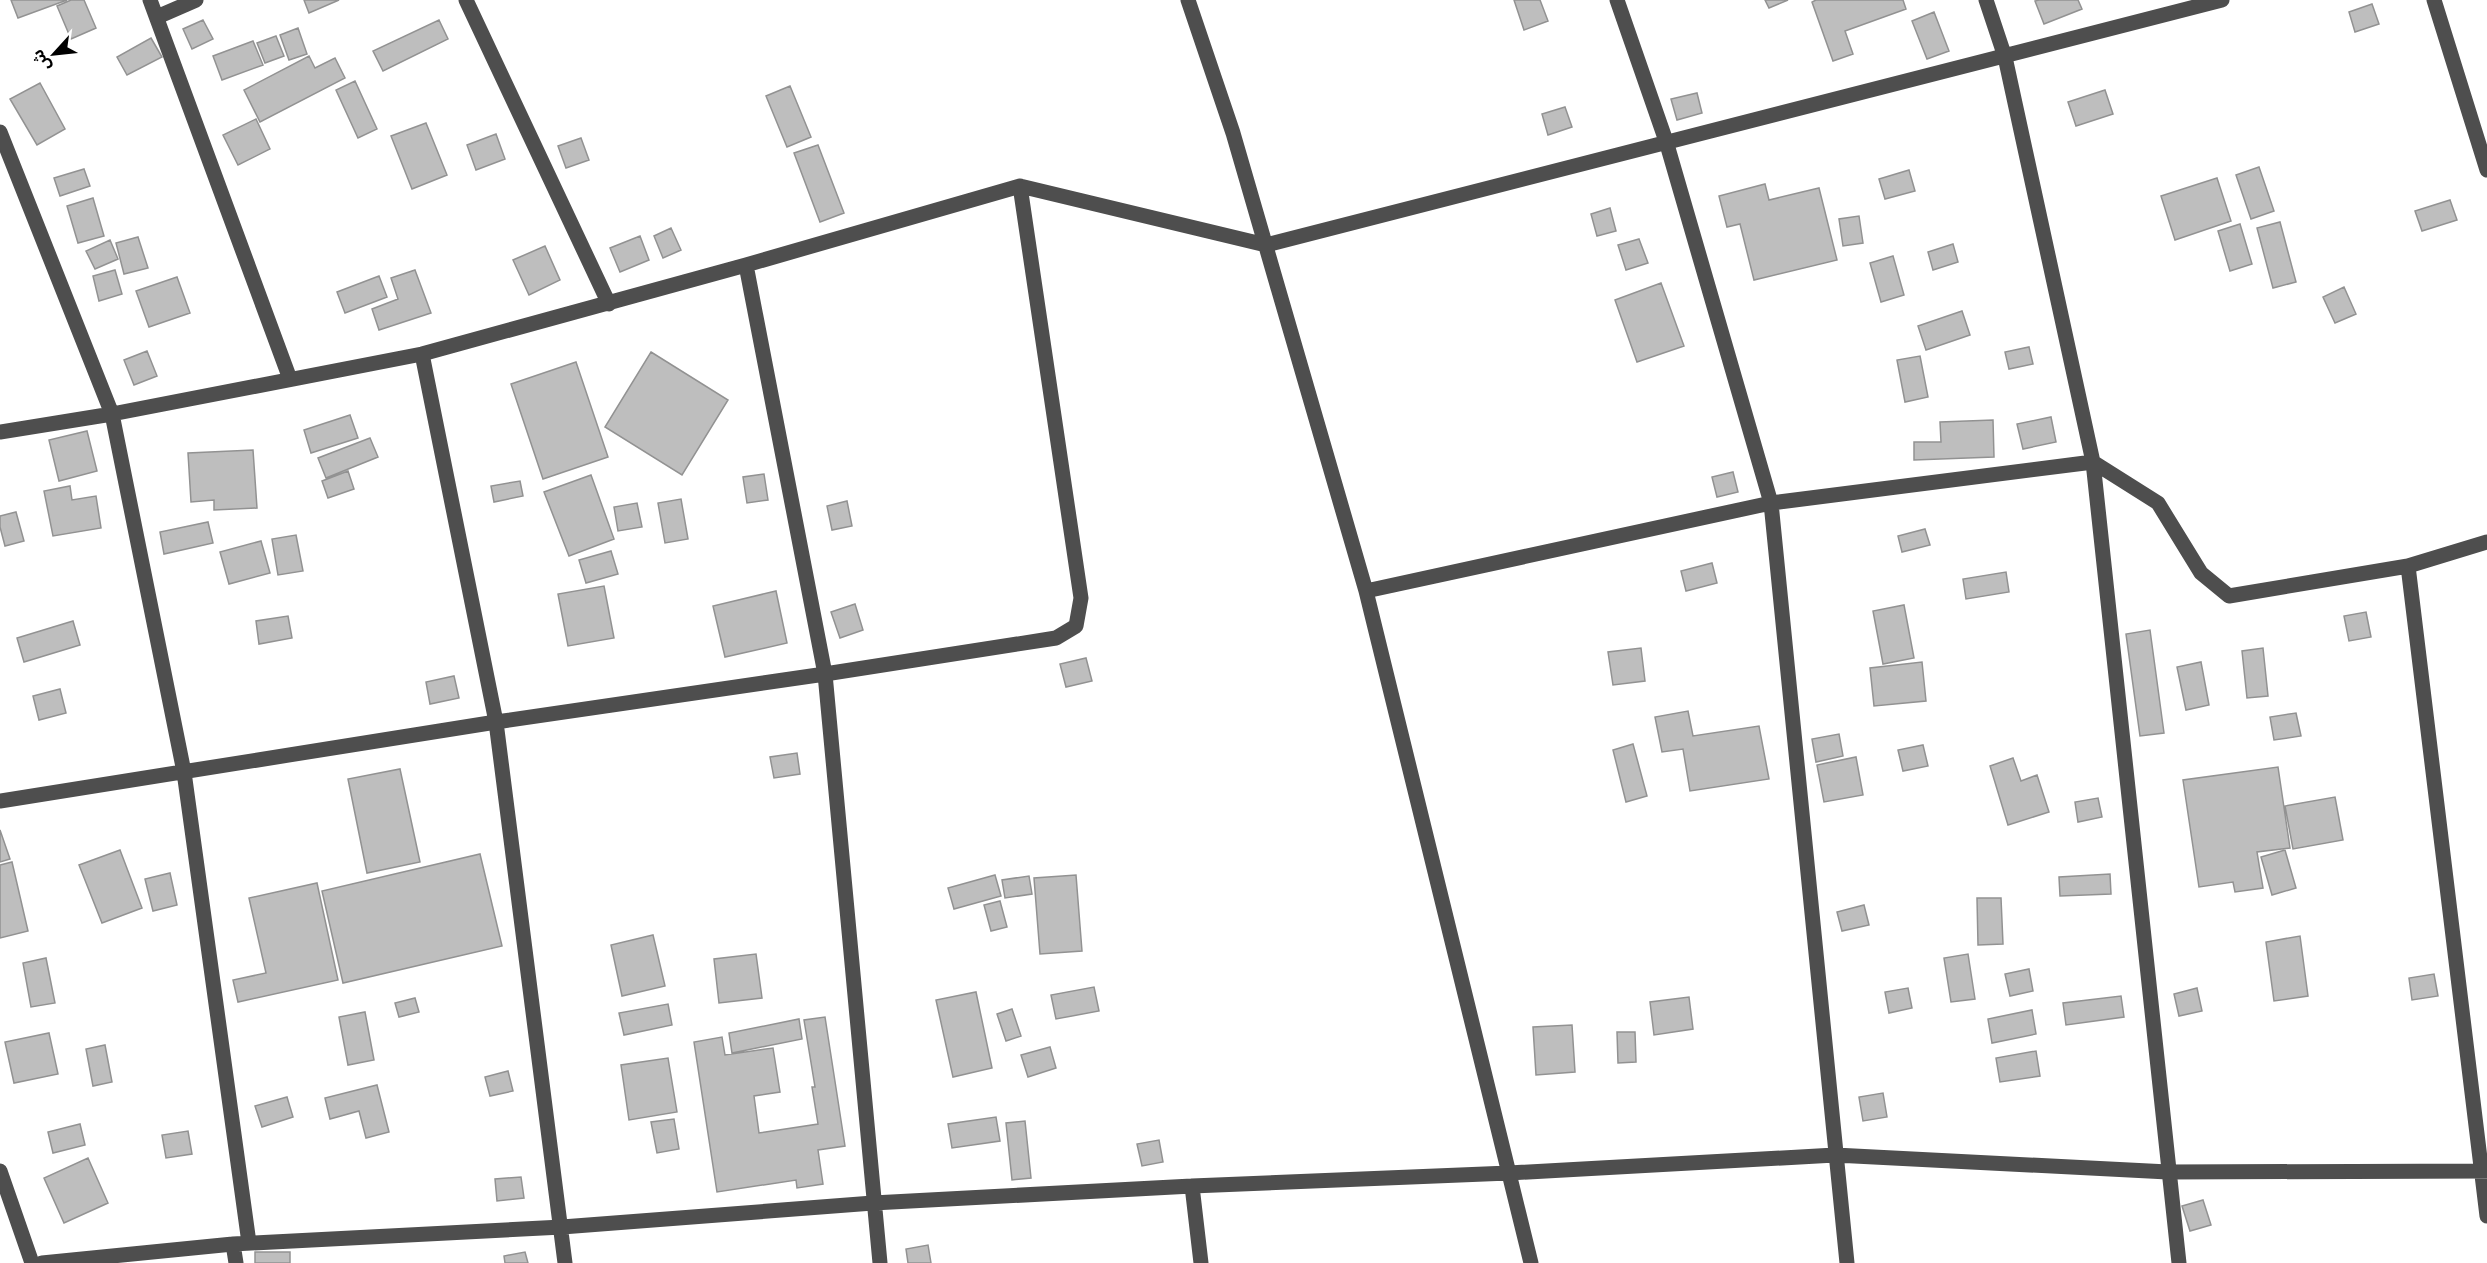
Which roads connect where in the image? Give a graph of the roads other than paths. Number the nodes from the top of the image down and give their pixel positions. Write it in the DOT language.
graph roads {
  1 [pos="150,0"];
  2 [pos="196,0"];
  3 [pos="466,0"];
  4 [pos="1188,0"];
  5 [pos="1617,0"];
  6 [pos="1986,0"];
  7 [pos="2222,0"];
  8 [pos="2434,0"];
  9 [pos="157,17"];
  10 [pos="2005,57"];
  11 [pos="0,132"];
  12 [pos="1666,141"];
  13 [pos="2487,170"];
  14 [pos="1020,186"];
  15 [pos="1266,245"];
  16 [pos="747,265"];
  17 [pos="609,304"];
  18 [pos="422,354"];
  19 [pos="290,379"];
  20 [pos="112,414"];
  21 [pos="0,432"];
  22 [pos="2093,462"];
  23 [pos="1771,503"];
  24 [pos="2487,542"];
  25 [pos="2408,566"];
  26 [pos="1366,591"];
  27 [pos="825,674"];
  28 [pos="496,722"];
  29 [pos="184,772"];
  30 [pos="0,801"];
  31 [pos="1835,1155"];
  32 [pos="0,1171"];
  33 [pos="2168,1172"];
  34 [pos="2484,1172"];
  35 [pos="1509,1173"];
  36 [pos="1192,1186"];
  37 [pos="873,1203"];
  38 [pos="2487,1216"];
  39 [pos="562,1227"];
  40 [pos="241,1243"];
  41 [pos="32,1263"];
  42 [pos="42,1263"];
  43 [pos="236,1263"];
  44 [pos="565,1263"];
  45 [pos="880,1263"];
  46 [pos="1201,1263"];
  47 [pos="1531,1263"];
  48 [pos="1847,1263"];
  49 [pos="2179,1263"];
  1 -- 9 [label="street"];
  2 -- 9 [label="street"];
  3 -- 17 [label="street"];
  4 -- 15 [label="street"];
  5 -- 12 [label="street"];
  6 -- 10 [label="street"];
  7 -- 10 [label="street"];
  8 -- 13 [label="street"];
  9 -- 19 [label="street"];
  10 -- 12 [label="street"];
  10 -- 22 [label="street"];
  11 -- 20 [label="street"];
  12 -- 15 [label="street"];
  12 -- 23 [label="street"];
  14 -- 15 [label="street"];
  14 -- 16 [label="street"];
  14 -- 27 [label="street"];
  15 -- 26 [label="street"];
  16 -- 17 [label="street"];
  16 -- 27 [label="street"];
  17 -- 18 [label="street"];
  18 -- 19 [label="street"];
  18 -- 28 [label="street"];
  19 -- 20 [label="street"];
  20 -- 21 [label="street"];
  20 -- 29 [label="street"];
  22 -- 23 [label="street"];
  22 -- 25 [label="street"];
  22 -- 33 [label="street"];
  23 -- 26 [label="street"];
  23 -- 31 [label="street"];
  24 -- 25 [label="street"];
  25 -- 34 [label="street"];
  26 -- 35 [label="street"];
  27 -- 28 [label="street"];
  27 -- 37 [label="street"];
  28 -- 29 [label="street"];
  28 -- 39 [label="street"];
  29 -- 30 [label="street"];
  29 -- 40 [label="street"];
  31 -- 33 [label="street"];
  31 -- 35 [label="street"];
  31 -- 48 [label="street"];
  32 -- 41 [label="street"];
  33 -- 34 [label="street"];
  33 -- 49 [label="street"];
  34 -- 38 [label="street"];
  35 -- 36 [label="street"];
  35 -- 47 [label="street"];
  36 -- 37 [label="street"];
  36 -- 46 [label="street"];
  37 -- 39 [label="street"];
  37 -- 45 [label="street"];
  39 -- 40 [label="street"];
  39 -- 44 [label="street"];
  40 -- 42 [label="street"];
  40 -- 43 [label="street"];
}
